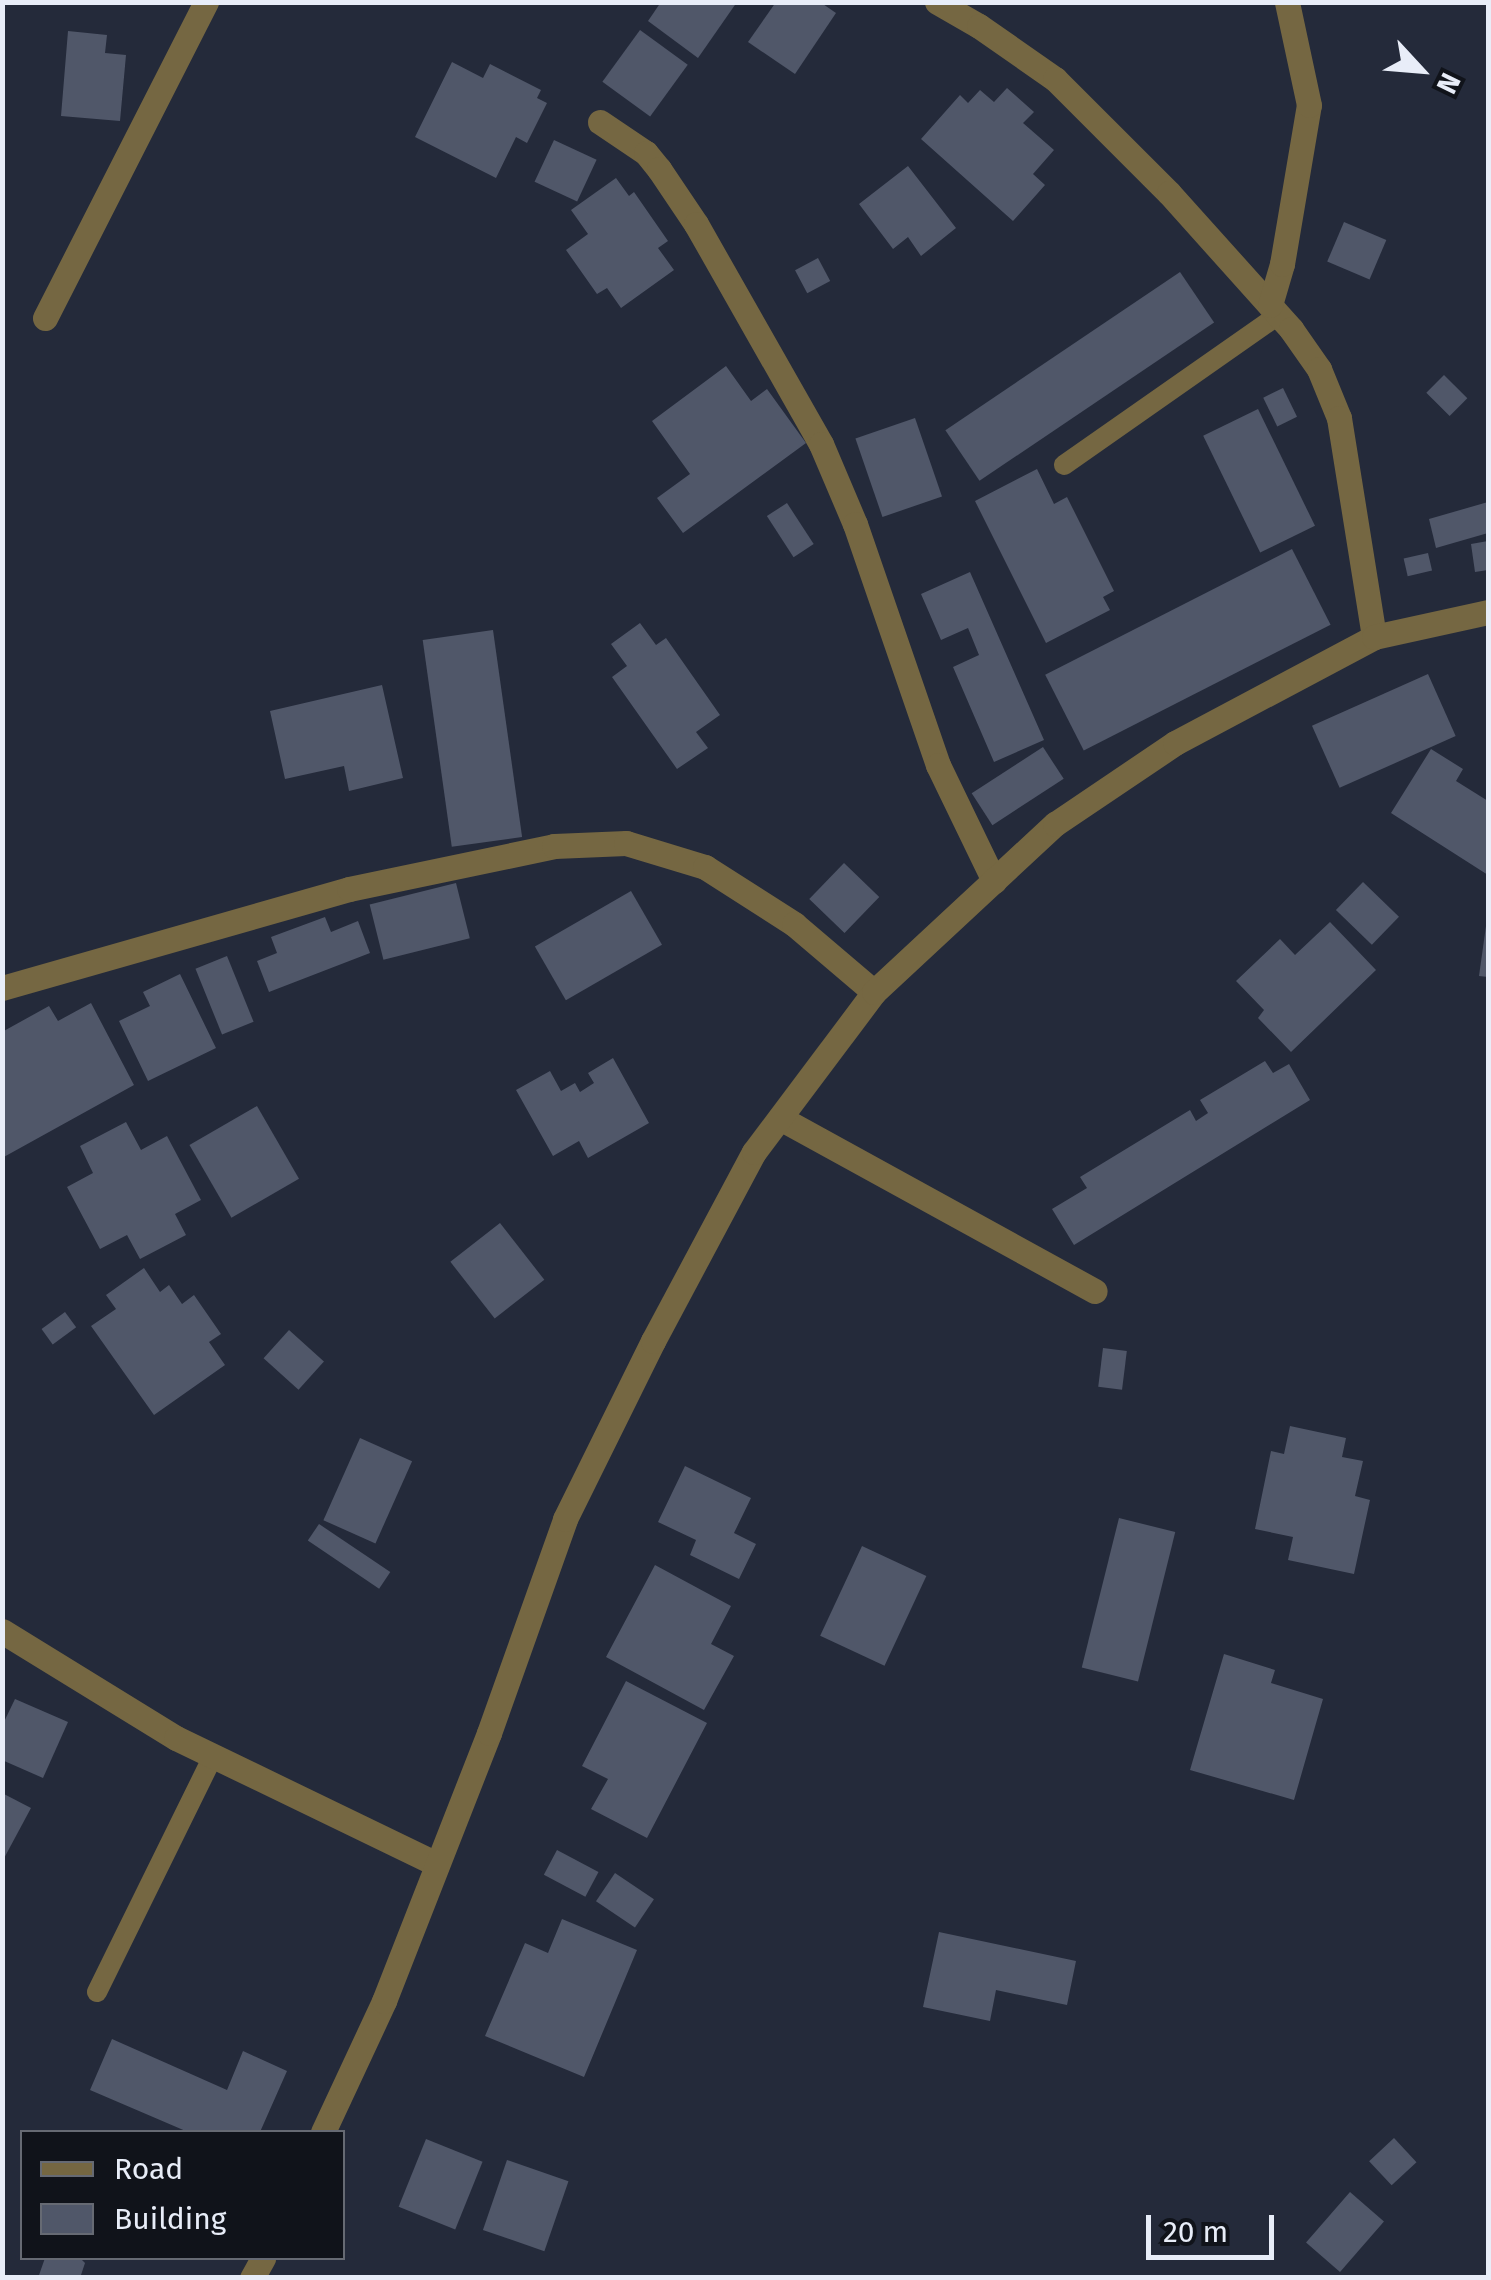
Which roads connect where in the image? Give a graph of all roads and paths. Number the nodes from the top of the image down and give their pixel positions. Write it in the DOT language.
graph roads {
  1 [pos="206,2"];
  2 [pos="937,2"];
  3 [pos="1287,2"];
  4 [pos="600,122"];
  5 [pos="1274,310"];
  6 [pos="44,318"];
  7 [pos="1064,465"];
  8 [pos="1488,612"];
  9 [pos="1374,638"];
  10 [pos="994,881"];
  11 [pos="2,988"];
  12 [pos="874,992"];
  13 [pos="780,1118"];
  14 [pos="1094,1291"];
  15 [pos="2,1632"];
  16 [pos="214,1756"];
  17 [pos="437,1864"];
  18 [pos="97,1992"];
  19 [pos="324,2130"];
  1 -- 6 [label="street"];
  2 -- 5 [label="street"];
  3 -- 5 [label="street"];
  4 -- 10 [label="street"];
  5 -- 7 [label="lane"];
  5 -- 9 [label="street"];
  8 -- 9 [label="street"];
  9 -- 10 [label="street"];
  10 -- 12 [label="street"];
  11 -- 12 [label="street"];
  12 -- 13 [label="street"];
  13 -- 14 [label="street"];
  13 -- 17 [label="street"];
  15 -- 16 [label="street"];
  16 -- 17 [label="street"];
  16 -- 18 [label="lane"];
  17 -- 19 [label="street"];
}
